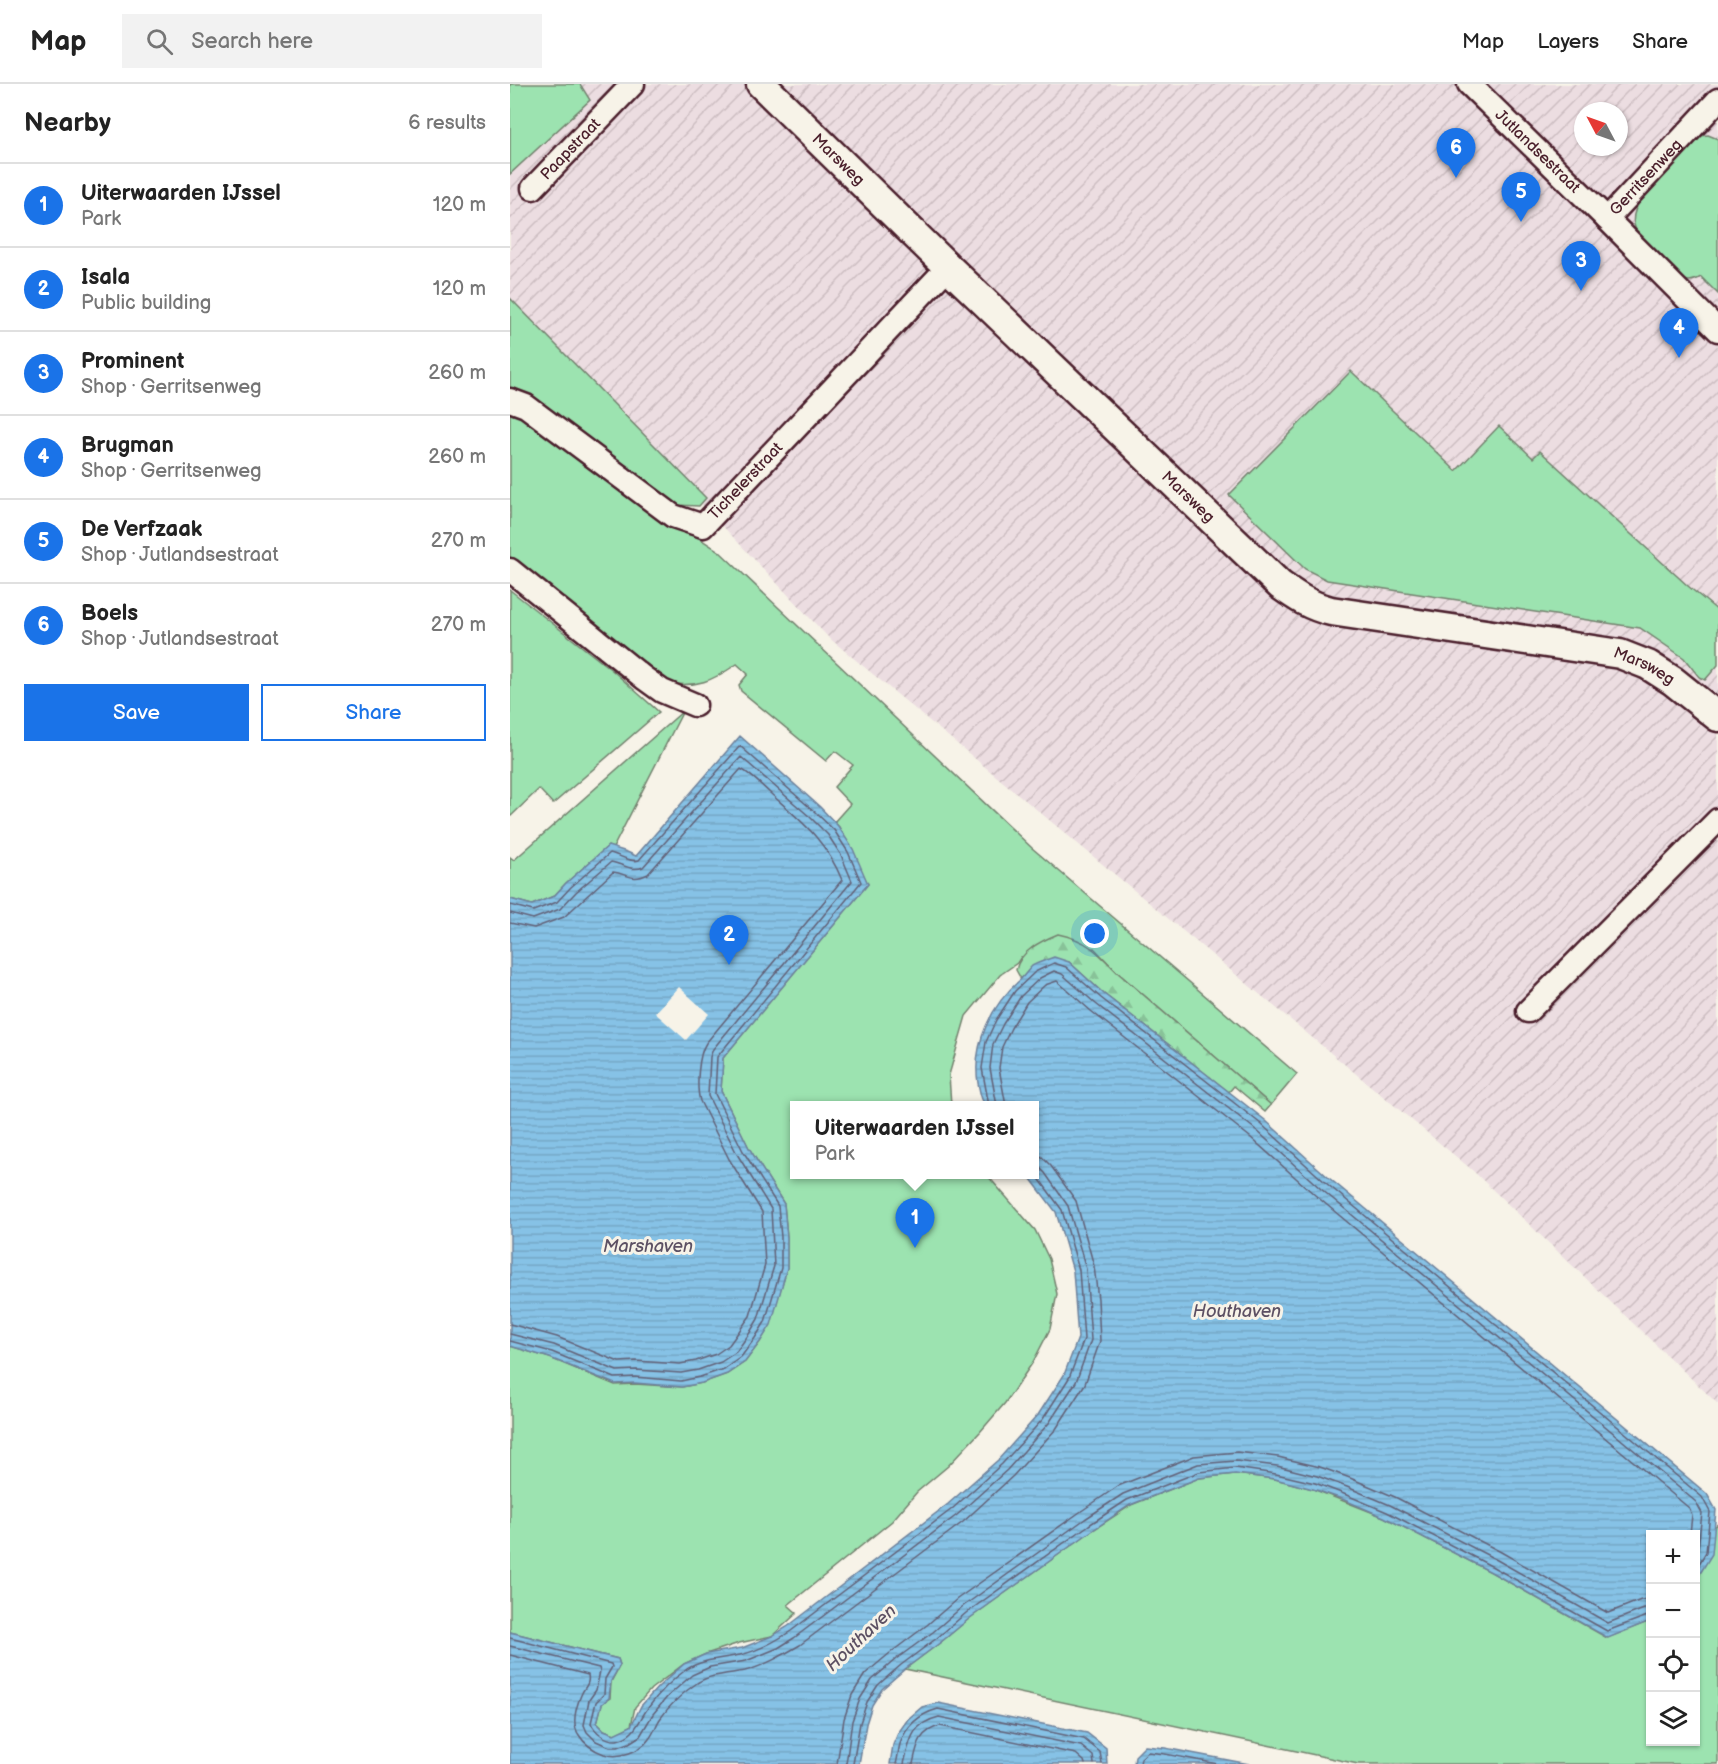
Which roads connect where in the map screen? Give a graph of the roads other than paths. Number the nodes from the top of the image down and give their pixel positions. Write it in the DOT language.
graph roads {
  1 [pos="633,84"];
  2 [pos="761,84"];
  3 [pos="1469,84"];
  4 [pos="1718,100"];
  5 [pos="533,188"];
  6 [pos="1607,219"];
  7 [pos="948,267"];
  8 [pos="1718,330"];
  9 [pos="510,400"];
  10 [pos="510,570"];
  11 [pos="695,705"];
  12 [pos="1718,717"];
  13 [pos="1718,820"];
  14 [pos="1528,1011"];
  1 -- 5 [label="street, Paapstraat"];
  2 -- 7 [label="street, Marsweg"];
  3 -- 6 [label="street, Jutlandsestraat"];
  4 -- 6 [label="street, Gerritsenweg"];
  6 -- 8 [label="street, Gerritsenweg"];
  7 -- 9 [label="street, Tichelerstraat"];
  7 -- 12 [label="street, Marsweg"];
  10 -- 11 [label="street"];
  13 -- 14 [label="street"];
}
